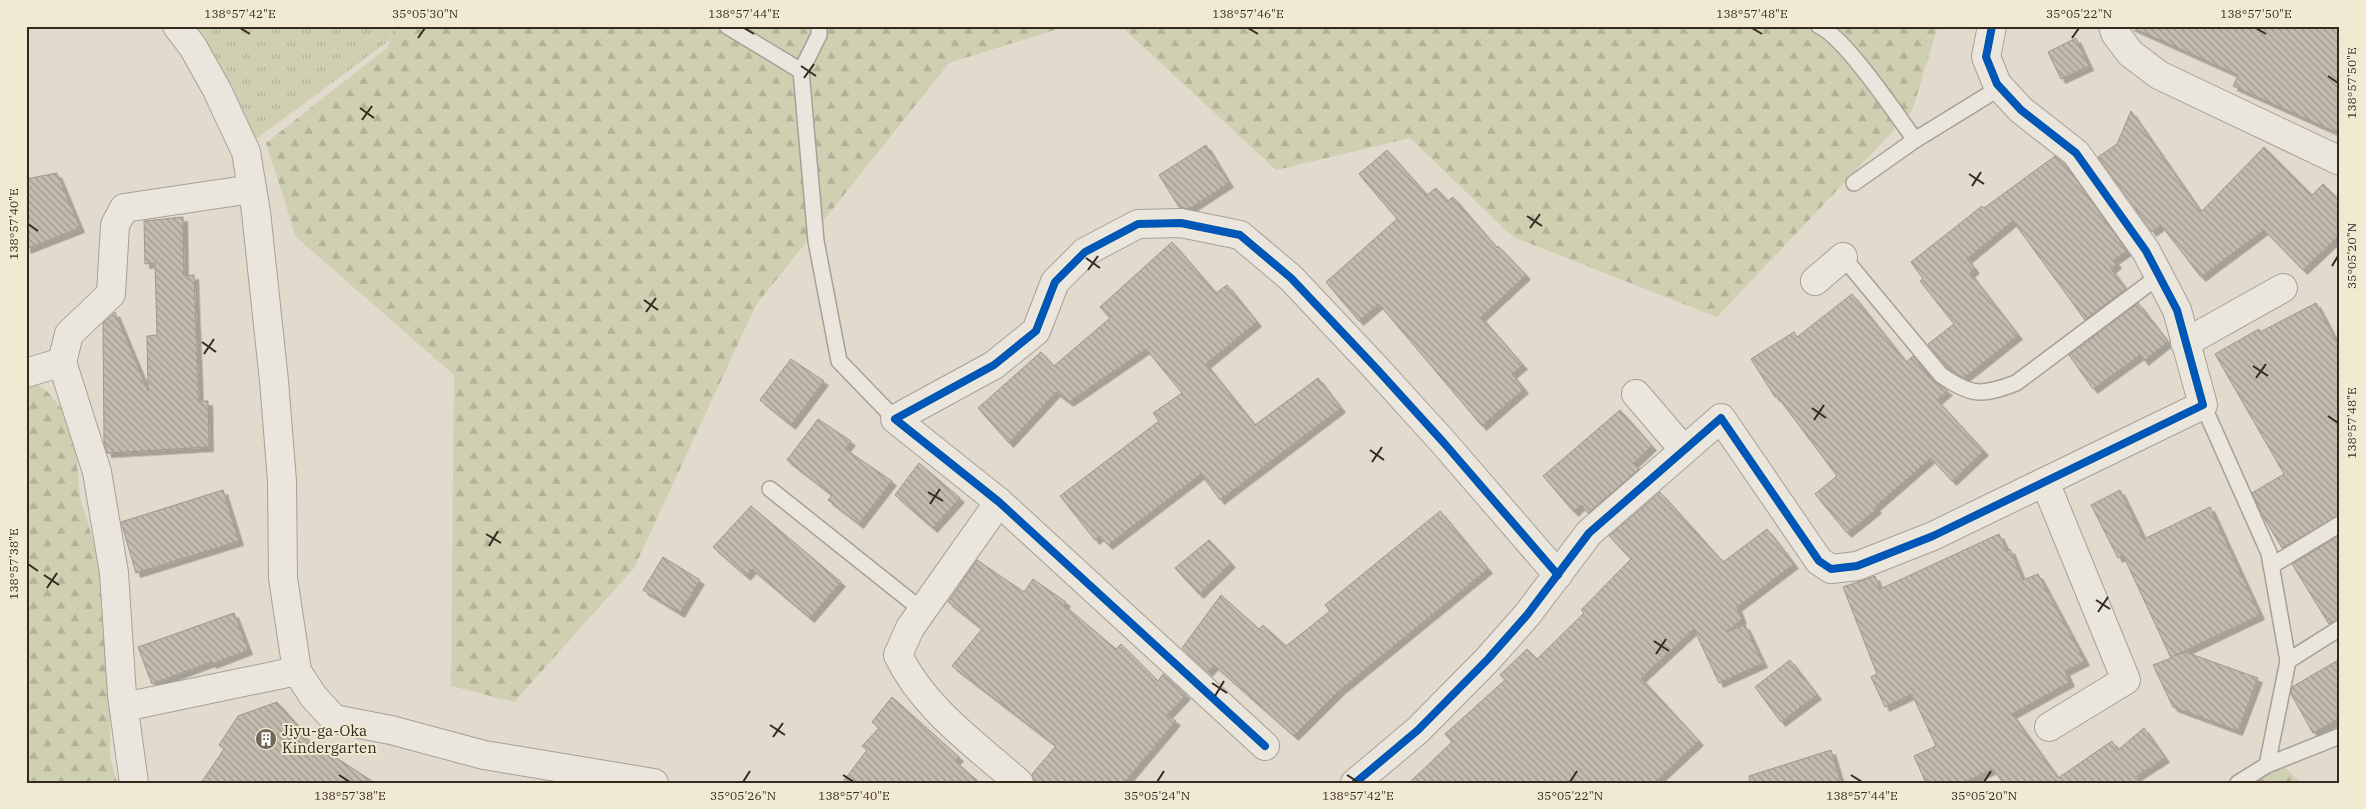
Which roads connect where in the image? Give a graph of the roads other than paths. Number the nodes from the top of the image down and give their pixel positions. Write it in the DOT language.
graph roads {
  1 [pos="177,26"];
  2 [pos="727,26"];
  3 [pos="819,26"];
  4 [pos="1819,26"];
  5 [pos="1992,26"];
  6 [pos="2113,26"];
  7 [pos="801,71"];
  8 [pos="2001,87"];
  9 [pos="1915,140"];
  10 [pos="2340,161"];
  11 [pos="1854,183"];
  12 [pos="252,189"];
  13 [pos="1843,257"];
  14 [pos="2159,276"];
  15 [pos="1815,281"];
  16 [pos="2284,288"];
  17 [pos="2185,343"];
  18 [pos="62,362"];
  19 [pos="26,373"];
  20 [pos="1636,394"];
  21 [pos="2202,405"];
  22 [pos="895,419"];
  23 [pos="1684,450"];
  24 [pos="2045,482"];
  25 [pos="770,490"];
  26 [pos="999,502"];
  27 [pos="2340,524"];
  28 [pos="2271,566"];
  29 [pos="1558,575"];
  30 [pos="923,611"];
  31 [pos="2340,628"];
  32 [pos="2288,661"];
  33 [pos="297,670"];
  34 [pos="124,707"];
  35 [pos="2049,727"];
  36 [pos="2340,736"];
  37 [pos="1265,746"];
  38 [pos="2267,765"];
  39 [pos="134,783"];
  40 [pos="654,783"];
  41 [pos="1019,783"];
  42 [pos="1355,783"];
  43 [pos="2238,783"];
  1 -- 12 [label="street"];
  2 -- 7 [label="lane"];
  3 -- 7 [label="lane"];
  4 -- 9 [label="lane"];
  5 -- 8 [label="street"];
  6 -- 10 [label="street"];
  7 -- 22 [label="lane"];
  8 -- 9 [label="lane"];
  8 -- 14 [label="street"];
  9 -- 11 [label="lane"];
  12 -- 18 [label="street"];
  12 -- 33 [label="street"];
  13 -- 14 [label="lane"];
  13 -- 15 [label="street"];
  14 -- 17 [label="street"];
  16 -- 17 [label="street"];
  17 -- 21 [label="street"];
  18 -- 19 [label="street"];
  18 -- 34 [label="street"];
  20 -- 23 [label="street"];
  21 -- 24 [label="street"];
  21 -- 28 [label="lane"];
  22 -- 26 [label="street"];
  22 -- 29 [label="street"];
  23 -- 24 [label="street"];
  23 -- 29 [label="street"];
  24 -- 35 [label="street"];
  25 -- 30 [label="lane"];
  26 -- 30 [label="street"];
  26 -- 37 [label="street"];
  27 -- 28 [label="lane"];
  28 -- 32 [label="lane"];
  29 -- 42 [label="street"];
  30 -- 41 [label="street"];
  31 -- 32 [label="lane"];
  32 -- 38 [label="lane"];
  33 -- 34 [label="street"];
  33 -- 40 [label="street"];
  34 -- 39 [label="street"];
  36 -- 38 [label="lane"];
  38 -- 43 [label="lane"];
}
